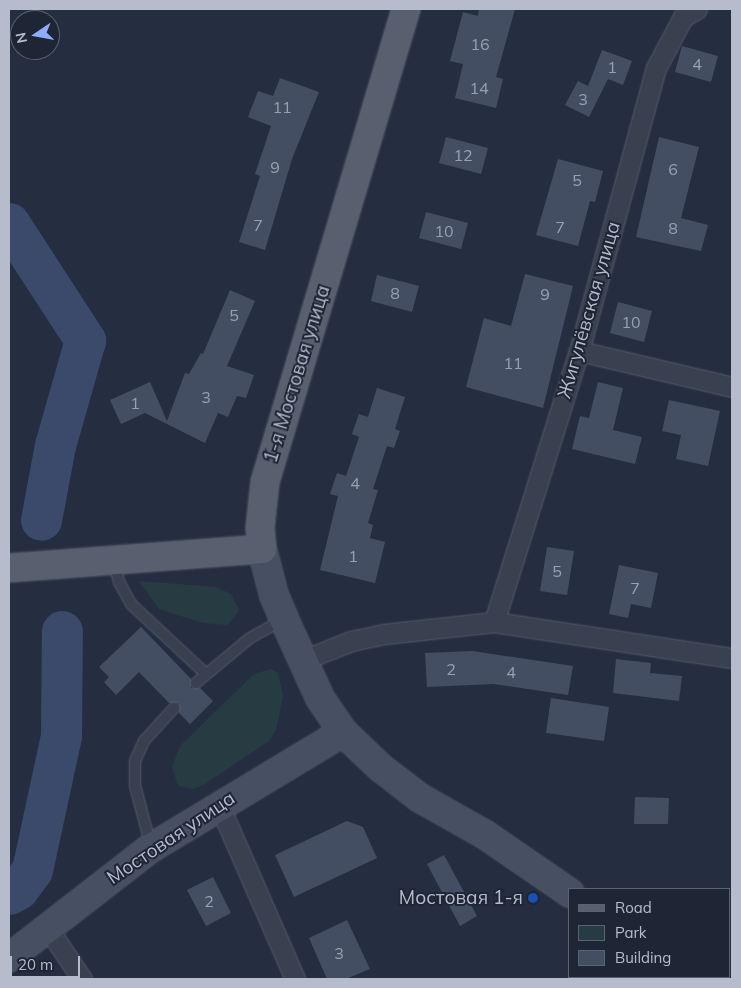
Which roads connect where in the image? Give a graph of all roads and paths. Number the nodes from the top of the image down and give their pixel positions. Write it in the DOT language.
graph roads {
  1 [pos="406,9"];
  2 [pos="685,11"];
  3 [pos="579,351"];
  4 [pos="732,387"];
  5 [pos="262,549"];
  6 [pos="114,558"];
  7 [pos="9,568"];
  8 [pos="284,619"];
  9 [pos="494,622"];
  10 [pos="732,658"];
  11 [pos="303,660"];
  12 [pos="206,674"];
  13 [pos="196,683"];
  14 [pos="174,708"];
  15 [pos="343,732"];
  16 [pos="219,805"];
  17 [pos="151,848"];
  18 [pos="568,891"];
  19 [pos="47,927"];
  20 [pos="9,958"];
  21 [pos="82,979"];
  22 [pos="295,979"];
  1 -- 5 [label="main road, 1-я Мостовая улица"];
  2 -- 3 [label="street, Жигулёвская улица"];
  3 -- 4 [label="street"];
  3 -- 9 [label="street, Жигулёвская улица"];
  5 -- 6 [label="main road"];
  5 -- 8 [label="main road, 1-я Мостовая улица"];
  6 -- 7 [label="main road"];
  6 -- 12 [label="lane"];
  8 -- 11 [label="main road, 1-я Мостовая улица"];
  8 -- 12 [label="lane"];
  9 -- 10 [label="street"];
  9 -- 11 [label="street"];
  11 -- 15 [label="main road, 1-я Мостовая улица"];
  12 -- 13 [label="lane"];
  14 -- 17 [label="lane"];
  15 -- 16 [label="main road, Мостовая улица"];
  15 -- 18 [label="main road, 1-я Мостовая улица"];
  16 -- 17 [label="main road, Мостовая улица"];
  16 -- 22 [label="street"];
  17 -- 19 [label="main road, Мостовая улица"];
  19 -- 20 [label="main road, Мостовая улица"];
  19 -- 21 [label="street"];
}
